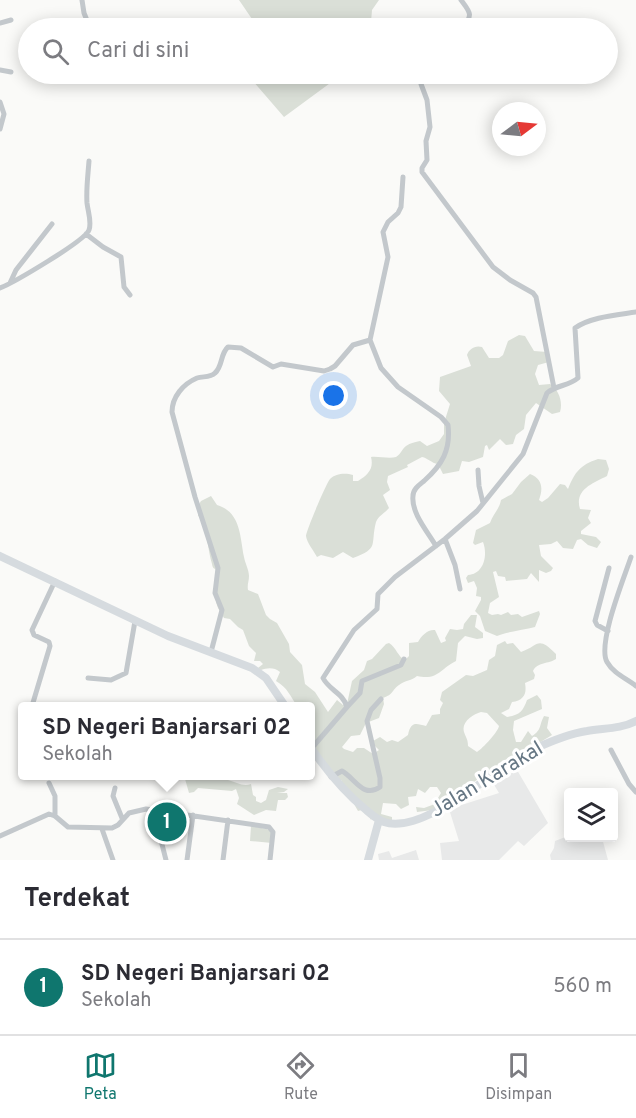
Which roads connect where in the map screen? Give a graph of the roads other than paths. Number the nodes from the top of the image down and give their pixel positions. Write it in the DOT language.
graph roads {
  1 [pos="82,0"];
  2 [pos="461,0"];
  3 [pos="86,18"];
  4 [pos="468,18"];
  5 [pos="11,20"];
  6 [pos="0,23"];
  7 [pos="0,70"];
  8 [pos="11,72"];
  9 [pos="421,84"];
  10 [pos="0,102"];
  11 [pos="0,129"];
  12 [pos="88,161"];
  13 [pos="403,177"];
  14 [pos="52,224"];
  15 [pos="86,234"];
  16 [pos="9,285"];
  17 [pos="0,288"];
  18 [pos="130,295"];
  19 [pos="636,312"];
  20 [pos="370,340"];
  21 [pos="554,388"];
  22 [pos="478,470"];
  23 [pos="483,503"];
  24 [pos="445,539"];
  25 [pos="436,546"];
  26 [pos="0,556"];
  27 [pos="631,557"];
  28 [pos="609,568"];
  29 [pos="55,581"];
  30 [pos="460,589"];
  31 [pos="380,592"];
  32 [pos="385,599"];
  33 [pos="135,621"];
  34 [pos="608,631"];
  35 [pos="211,652"];
  36 [pos="404,659"];
  37 [pos="88,678"];
  38 [pos="636,686"];
  39 [pos="381,699"];
  40 [pos="33,702"];
  41 [pos="282,702"];
  42 [pos="347,707"];
  43 [pos="636,721"];
  44 [pos="315,743"];
  45 [pos="611,750"];
  46 [pos="315,754"];
  47 [pos="331,777"];
  48 [pos="49,783"];
  49 [pos="116,788"];
  50 [pos="636,792"];
  51 [pos="153,809"];
  52 [pos="193,815"];
  53 [pos="55,816"];
  54 [pos="122,818"];
  55 [pos="228,820"];
  56 [pos="379,820"];
  57 [pos="102,829"];
  58 [pos="0,836"];
  59 [pos="112,860"];
  60 [pos="166,860"];
  61 [pos="187,860"];
  62 [pos="223,860"];
  63 [pos="270,860"];
  64 [pos="368,860"];
  1 -- 3 [label="street"];
  2 -- 4 [label="street"];
  5 -- 6 [label="street"];
  7 -- 8 [label="street"];
  9 -- 21 [label="street"];
  10 -- 11 [label="street"];
  12 -- 15 [label="street"];
  13 -- 20 [label="street"];
  14 -- 16 [label="street"];
  15 -- 16 [label="street"];
  15 -- 18 [label="street"];
  16 -- 17 [label="street"];
  19 -- 21 [label="street"];
  20 -- 25 [label="street"];
  20 -- 35 [label="street"];
  21 -- 23 [label="street"];
  22 -- 23 [label="street"];
  23 -- 24 [label="street"];
  24 -- 25 [label="street"];
  24 -- 30 [label="street"];
  25 -- 31 [label="street"];
  26 -- 29 [label="main road"];
  27 -- 34 [label="street"];
  28 -- 34 [label="street"];
  29 -- 33 [label="main road"];
  29 -- 40 [label="street"];
  31 -- 32 [label="street"];
  31 -- 42 [label="street"];
  33 -- 35 [label="main road"];
  33 -- 37 [label="street"];
  34 -- 38 [label="street"];
  35 -- 41 [label="main road"];
  36 -- 42 [label="street"];
  39 -- 47 [label="street"];
  42 -- 44 [label="street"];
  43 -- 56 [label="main road, Jalan Karakal"];
  45 -- 50 [label="street"];
  46 -- 47 [label="main road"];
  47 -- 56 [label="main road"];
  48 -- 53 [label="street"];
  49 -- 54 [label="street"];
  51 -- 52 [label="street"];
  51 -- 54 [label="street"];
  51 -- 60 [label="street"];
  52 -- 55 [label="street"];
  52 -- 61 [label="street"];
  53 -- 57 [label="street"];
  53 -- 58 [label="street"];
  54 -- 57 [label="street"];
  55 -- 62 [label="street"];
  55 -- 63 [label="street"];
  56 -- 64 [label="main road"];
  57 -- 59 [label="street"];
}
